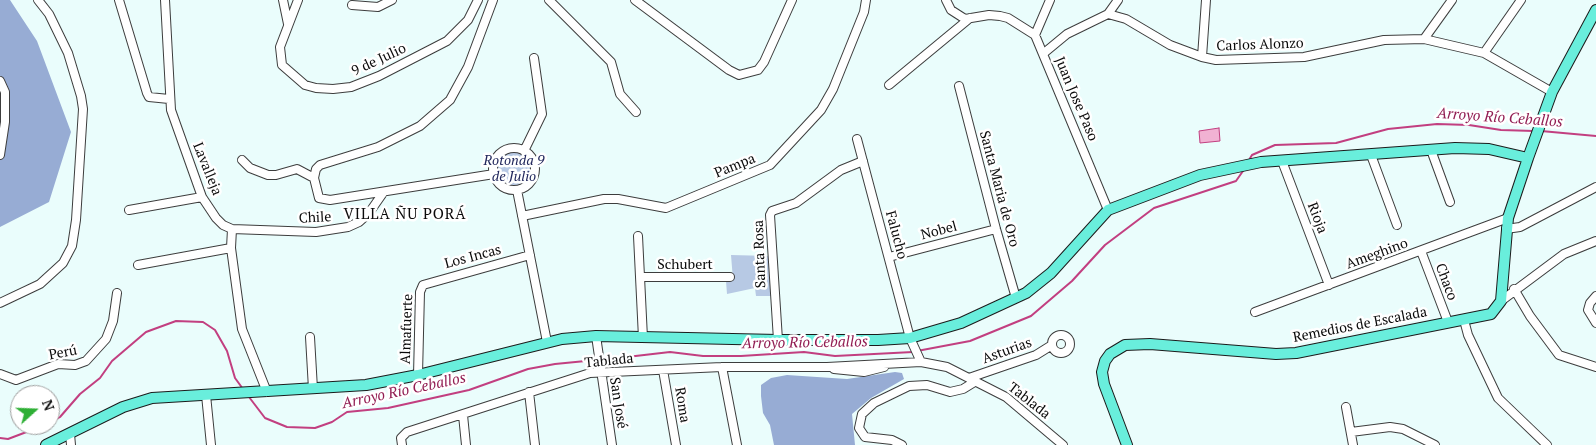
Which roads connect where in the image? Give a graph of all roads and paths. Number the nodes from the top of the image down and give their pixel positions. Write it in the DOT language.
graph roads {
  1 [pos="38,0"];
  2 [pos="119,0"];
  3 [pos="165,0"];
  4 [pos="283,0"];
  5 [pos="298,0"];
  6 [pos="392,0"];
  7 [pos="478,0"];
  8 [pos="493,0"];
  9 [pos="549,0"];
  10 [pos="635,0"];
  11 [pos="792,0"];
  12 [pos="866,0"];
  13 [pos="946,0"];
  14 [pos="1050,0"];
  15 [pos="1118,0"];
  16 [pos="1206,0"];
  17 [pos="1452,0"];
  18 [pos="1521,0"];
  19 [pos="352,5"];
  20 [pos="1596,10"];
  21 [pos="1108,14"];
  22 [pos="970,18"];
  23 [pos="288,24"];
  24 [pos="1034,35"];
  25 [pos="1424,38"];
  26 [pos="1484,53"];
  27 [pos="1044,54"];
  28 [pos="1202,57"];
  29 [pos="534,58"];
  30 [pos="0,81"];
  31 [pos="888,85"];
  32 [pos="959,86"];
  33 [pos="1552,92"];
  34 [pos="169,99"];
  35 [pos="636,112"];
  36 [pos="857,139"];
  37 [pos="1431,150"];
  38 [pos="524,151"];
  39 [pos="0,155"];
  40 [pos="1372,155"];
  41 [pos="1528,158"];
  42 [pos="242,160"];
  43 [pos="863,161"];
  44 [pos="1282,161"];
  45 [pos="494,174"];
  46 [pos="314,178"];
  47 [pos="1596,187"];
  48 [pos="517,190"];
  49 [pos="383,193"];
  50 [pos="202,197"];
  51 [pos="1450,202"];
  52 [pos="128,210"];
  53 [pos="1108,210"];
  54 [pos="522,216"];
  55 [pos="1508,218"];
  56 [pos="1397,225"];
  57 [pos="232,229"];
  58 [pos="996,229"];
  59 [pos="1506,229"];
  60 [pos="638,236"];
  61 [pos="1596,241"];
  62 [pos="231,248"];
  63 [pos="1421,251"];
  64 [pos="530,255"];
  65 [pos="889,257"];
  66 [pos="138,264"];
  67 [pos="640,277"];
  68 [pos="730,277"];
  69 [pos="423,285"];
  70 [pos="1329,285"];
  71 [pos="1514,290"];
  72 [pos="117,293"];
  73 [pos="1596,296"];
  74 [pos="1016,298"];
  75 [pos="1501,301"];
  76 [pos="0,303"];
  77 [pos="1254,312"];
  78 [pos="1464,320"];
  79 [pos="1448,322"];
  80 [pos="1596,323"];
  81 [pos="596,336"];
  82 [pos="310,337"];
  83 [pos="642,338"];
  84 [pos="778,340"];
  85 [pos="547,342"];
  86 [pos="912,342"];
  87 [pos="1052,345"];
  88 [pos="919,360"];
  89 [pos="722,367"];
  90 [pos="1596,367"];
  91 [pos="601,369"];
  92 [pos="663,370"];
  93 [pos="0,374"];
  94 [pos="418,375"];
  95 [pos="972,379"];
  96 [pos="313,389"];
  97 [pos="529,392"];
  98 [pos="262,393"];
  99 [pos="206,395"];
  100 [pos="1346,407"];
  101 [pos="463,415"];
  102 [pos="1351,432"];
  103 [pos="70,434"];
  104 [pos="46,445"];
  105 [pos="71,445"];
  106 [pos="211,445"];
  107 [pos="402,445"];
  108 [pos="466,445"];
  109 [pos="535,445"];
  110 [pos="612,445"];
  111 [pos="676,445"];
  112 [pos="737,445"];
  113 [pos="902,445"];
  114 [pos="1063,445"];
  115 [pos="1127,445"];
  116 [pos="1353,445"];
  117 [pos="1436,445"];
  118 [pos="1547,445"];
  1 -- 76 [label="street"];
  2 -- 34 [label="street"];
  3 -- 34 [label="street, Lavalleja"];
  4 -- 23 [label="street"];
  5 -- 23 [label="street, 9 de Julio"];
  6 -- 19 [label="street"];
  7 -- 23 [label="street, 9 de Julio"];
  8 -- 46 [label="street"];
  9 -- 35 [label="street"];
  10 -- 11 [label="street"];
  12 -- 54 [label="street, Pampa"];
  13 -- 22 [label="street"];
  14 -- 24 [label="street"];
  15 -- 21 [label="street"];
  16 -- 28 [label="street"];
  17 -- 25 [label="street"];
  18 -- 26 [label="street"];
  20 -- 33 [label="main road"];
  21 -- 27 [label="street"];
  21 -- 28 [label="street, Carlos Alonzo"];
  22 -- 24 [label="street"];
  22 -- 31 [label="street"];
  24 -- 27 [label="street, Juan Jose Paso"];
  25 -- 26 [label="street, Carlos Alonzo"];
  25 -- 28 [label="street, Carlos Alonzo"];
  26 -- 33 [label="street, Carlos Alonzo"];
  27 -- 53 [label="street, Juan Jose Paso"];
  29 -- 38 [label="street"];
  30 -- 39 [label="street"];
  32 -- 58 [label="street, Santa Maria de Oro"];
  33 -- 41 [label="main road"];
  34 -- 50 [label="street, Lavalleja"];
  36 -- 43 [label="street, Falucho"];
  37 -- 40 [label="main road"];
  37 -- 41 [label="main road"];
  37 -- 51 [label="street"];
  38 -- 45 [label="street"];
  38 -- 48 [label="street"];
  40 -- 44 [label="main road"];
  40 -- 56 [label="street"];
  41 -- 55 [label="main road"];
  42 -- 46 [label="street"];
  43 -- 65 [label="street, Falucho"];
  43 -- 84 [label="street, Santa Rosa"];
  44 -- 53 [label="main road"];
  44 -- 70 [label="street, Rioja"];
  45 -- 48 [label="street"];
  45 -- 49 [label="street"];
  46 -- 49 [label="street"];
  47 -- 59 [label="street"];
  48 -- 54 [label="street"];
  49 -- 57 [label="street, Chile"];
  50 -- 52 [label="street"];
  50 -- 57 [label="street, Lavalleja"];
  53 -- 74 [label="main road"];
  54 -- 64 [label="street"];
  55 -- 59 [label="main road"];
  55 -- 63 [label="street, Ameghino"];
  57 -- 62 [label="street"];
  58 -- 65 [label="street, Nobel"];
  58 -- 74 [label="street, Santa Maria de Oro"];
  59 -- 75 [label="main road"];
  60 -- 67 [label="street"];
  61 -- 71 [label="street"];
  62 -- 66 [label="street"];
  62 -- 98 [label="street"];
  63 -- 70 [label="street, Ameghino"];
  63 -- 79 [label="street, Chaco"];
  64 -- 69 [label="street, Los Incas"];
  64 -- 85 [label="street"];
  65 -- 86 [label="street, Falucho"];
  67 -- 68 [label="street, Schubert"];
  67 -- 83 [label="street"];
  69 -- 94 [label="street, Almafuerte"];
  70 -- 77 [label="street, Ameghino"];
  71 -- 75 [label="street"];
  71 -- 90 [label="street"];
  72 -- 93 [label="street, Perú"];
  73 -- 80 [label="street"];
  74 -- 86 [label="main road"];
  75 -- 78 [label="main road, Remedios de Escalada"];
  78 -- 79 [label="main road, Remedios de Escalada"];
  78 -- 118 [label="street"];
  79 -- 115 [label="main road, Remedios de Escalada"];
  81 -- 83 [label="main road"];
  81 -- 85 [label="main road"];
  81 -- 91 [label="street, San José"];
  82 -- 96 [label="street"];
  83 -- 84 [label="main road"];
  84 -- 86 [label="main road"];
  85 -- 94 [label="main road"];
  86 -- 88 [label="street"];
  87 -- 95 [label="street, Asturias"];
  88 -- 89 [label="street, Tablada"];
  88 -- 95 [label="street, Tablada"];
  89 -- 92 [label="street, Tablada"];
  89 -- 112 [label="street"];
  91 -- 92 [label="street, Tablada"];
  91 -- 97 [label="street, Tablada"];
  91 -- 110 [label="street, San José"];
  92 -- 111 [label="street, Roma"];
  94 -- 96 [label="main road"];
  95 -- 113 [label="street, Asturias"];
  95 -- 114 [label="street, Tablada"];
  96 -- 98 [label="main road"];
  97 -- 101 [label="street, Tablada"];
  97 -- 109 [label="street"];
  98 -- 99 [label="main road"];
  99 -- 103 [label="main road"];
  99 -- 106 [label="street"];
  100 -- 102 [label="street"];
  101 -- 107 [label="street, Tablada"];
  101 -- 108 [label="street"];
  102 -- 116 [label="street"];
  102 -- 117 [label="street"];
  103 -- 104 [label="main road"];
  103 -- 105 [label="street"];
}
